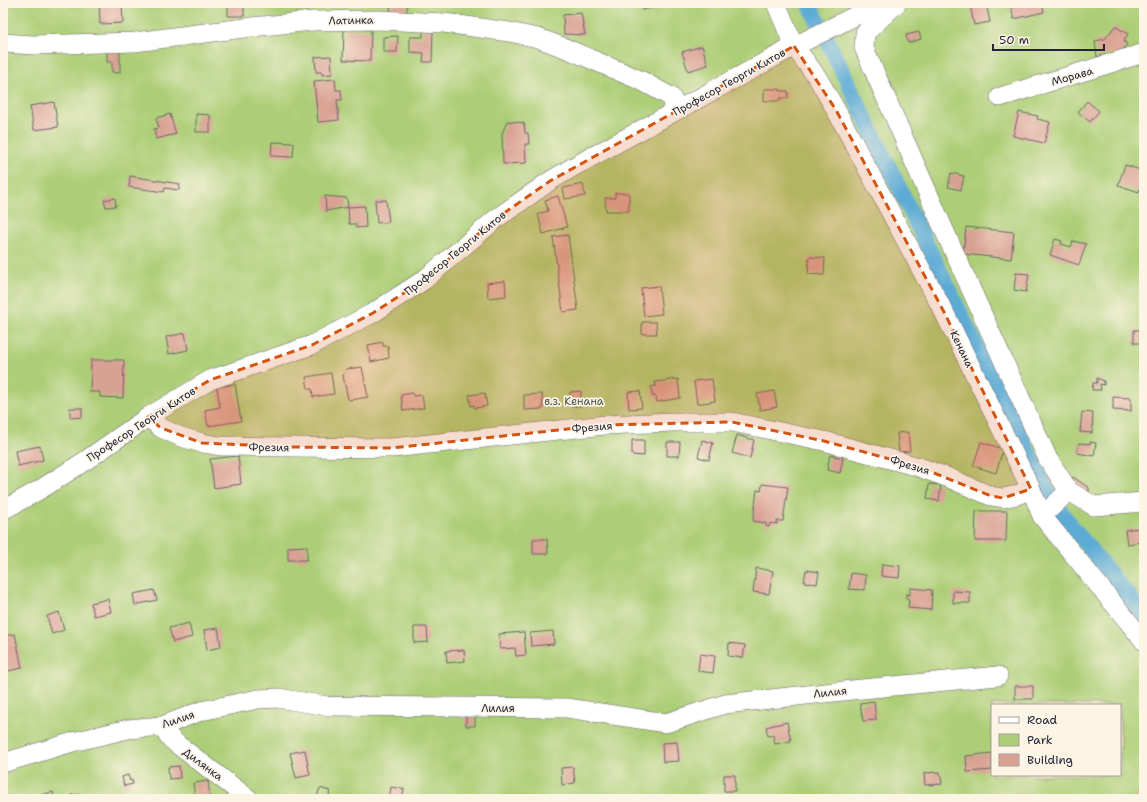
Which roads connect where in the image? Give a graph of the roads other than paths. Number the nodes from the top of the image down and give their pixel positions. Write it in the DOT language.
graph roads {
  1 [pos="776,3"];
  2 [pos="884,3"];
  3 [pos="897,3"];
  4 [pos="3,43"];
  5 [pos="794,46"];
  6 [pos="1144,54"];
  7 [pos="1000,97"];
  8 [pos="677,110"];
  9 [pos="148,417"];
  10 [pos="1031,489"];
  11 [pos="1069,491"];
  12 [pos="1144,502"];
  13 [pos="3,510"];
  14 [pos="1042,516"];
  15 [pos="1144,640"];
  16 [pos="998,676"];
  17 [pos="162,726"];
  18 [pos="3,763"];
  19 [pos="249,799"];
  1 -- 5 [label="street, Кенана"];
  2 -- 5 [label="street, Професор Георги Китов"];
  3 -- 11 [label="street"];
  4 -- 8 [label="street, Латинка"];
  5 -- 8 [label="street, Професор Георги Китов"];
  5 -- 10 [label="street, Кенана"];
  6 -- 7 [label="street, Морава"];
  8 -- 9 [label="street, Професор Георги Китов"];
  9 -- 10 [label="street, Фрезия"];
  9 -- 13 [label="street, Професор Георги Китов"];
  10 -- 14 [label="street, Кенана"];
  11 -- 12 [label="street"];
  11 -- 14 [label="street"];
  14 -- 15 [label="street, Кенана"];
  16 -- 17 [label="street, Лилия"];
  17 -- 18 [label="street, Лилия"];
  17 -- 19 [label="street, Дилянка"];
}
